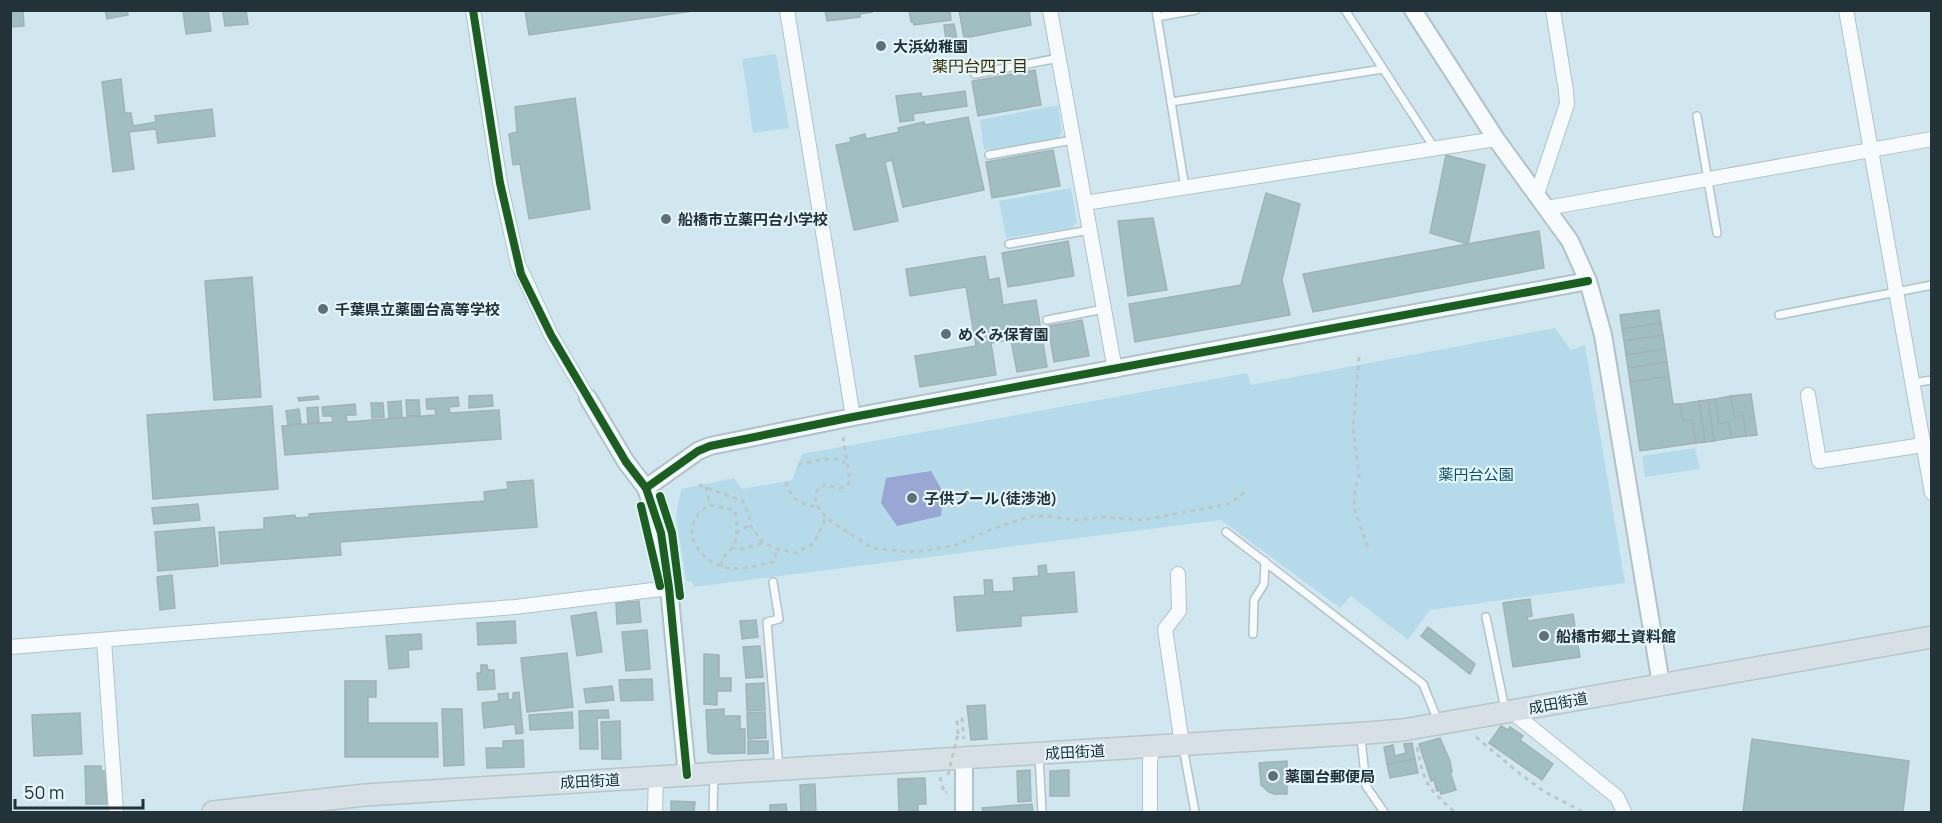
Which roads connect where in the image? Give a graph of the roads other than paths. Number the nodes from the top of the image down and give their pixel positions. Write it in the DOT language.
graph roads {
  1 [pos="473,10"];
  2 [pos="787,10"];
  3 [pos="1050,10"];
  4 [pos="1196,10"];
  5 [pos="1345,10"];
  6 [pos="1413,10"];
  7 [pos="1553,10"];
  8 [pos="1846,10"];
  9 [pos="1156,14"];
  10 [pos="1059,58"];
  11 [pos="1383,69"];
  12 [pos="975,74"];
  13 [pos="1171,102"];
  14 [pos="1697,116"];
  15 [pos="1496,139"];
  16 [pos="1073,140"];
  17 [pos="1932,140"];
  18 [pos="1435,149"];
  19 [pos="1871,150"];
  20 [pos="989,155"];
  21 [pos="1708,179"];
  22 [pos="1185,188"];
  23 [pos="1537,194"];
  24 [pos="1085,203"];
  25 [pos="1547,208"];
  26 [pos="1090,230"];
  27 [pos="1717,233"];
  28 [pos="1009,244"];
  29 [pos="1588,281"];
  30 [pos="1932,285"];
  31 [pos="1896,293"];
  32 [pos="1104,309"];
  33 [pos="1779,315"];
  34 [pos="1047,320"];
  35 [pos="1115,369"];
  36 [pos="1932,380"];
  37 [pos="1912,383"];
  38 [pos="1808,395"];
  39 [pos="588,398"];
  40 [pos="853,417"];
  41 [pos="1923,445"];
  42 [pos="1930,475"];
  43 [pos="646,488"];
  44 [pos="1932,494"];
  45 [pos="1226,532"];
  46 [pos="1265,561"];
  47 [pos="1178,574"];
  48 [pos="773,582"];
  49 [pos="669,588"];
  50 [pos="1486,617"];
  51 [pos="1253,634"];
  52 [pos="1932,637"];
  53 [pos="104,640"];
  54 [pos="10,647"];
  55 [pos="1661,684"];
  56 [pos="1508,712"];
  57 [pos="1439,723"];
  58 [pos="1360,734"];
  59 [pos="1182,744"];
  60 [pos="1153,746"];
  61 [pos="965,752"];
  62 [pos="1038,754"];
  63 [pos="779,769"];
  64 [pos="714,772"];
  65 [pos="687,775"];
  66 [pos="656,777"];
  67 [pos="224,812"];
  68 [pos="116,813"];
  69 [pos="655,813"];
  70 [pos="713,813"];
  71 [pos="964,813"];
  72 [pos="1042,813"];
  73 [pos="1150,813"];
  74 [pos="1195,813"];
  75 [pos="1384,813"];
  76 [pos="1624,813"];
  1 -- 39 [label="street"];
  2 -- 40 [label="street"];
  3 -- 10 [label="street"];
  4 -- 9 [label="lane"];
  5 -- 11 [label="lane"];
  6 -- 15 [label="street"];
  7 -- 23 [label="street"];
  8 -- 19 [label="street"];
  9 -- 13 [label="lane"];
  10 -- 12 [label="lane"];
  10 -- 16 [label="street"];
  11 -- 13 [label="lane"];
  11 -- 18 [label="lane"];
  13 -- 22 [label="lane"];
  14 -- 21 [label="lane"];
  15 -- 18 [label="street"];
  15 -- 23 [label="street"];
  16 -- 20 [label="lane"];
  16 -- 24 [label="street"];
  17 -- 19 [label="street"];
  18 -- 22 [label="street"];
  19 -- 21 [label="street"];
  19 -- 31 [label="street"];
  21 -- 25 [label="street"];
  21 -- 27 [label="lane"];
  22 -- 24 [label="street"];
  23 -- 25 [label="street"];
  24 -- 26 [label="street"];
  25 -- 29 [label="street"];
  26 -- 28 [label="lane"];
  26 -- 32 [label="street"];
  29 -- 35 [label="street"];
  29 -- 55 [label="street"];
  30 -- 31 [label="lane"];
  31 -- 33 [label="lane"];
  31 -- 37 [label="street"];
  32 -- 34 [label="lane"];
  32 -- 35 [label="street"];
  35 -- 40 [label="street"];
  36 -- 37 [label="lane"];
  37 -- 41 [label="street"];
  38 -- 41 [label="street"];
  39 -- 43 [label="street"];
  40 -- 43 [label="street"];
  41 -- 42 [label="street"];
  42 -- 44 [label="street"];
  43 -- 49 [label="street"];
  45 -- 46 [label="lane"];
  46 -- 51 [label="lane"];
  46 -- 57 [label="lane"];
  47 -- 59 [label="street"];
  48 -- 63 [label="lane"];
  49 -- 53 [label="street"];
  49 -- 65 [label="street"];
  50 -- 56 [label="lane"];
  52 -- 55 [label="highway, 成田街道"];
  53 -- 54 [label="street"];
  53 -- 68 [label="street"];
  55 -- 56 [label="highway, 成田街道"];
  56 -- 57 [label="highway, 成田街道"];
  56 -- 76 [label="street"];
  57 -- 58 [label="highway, 成田街道"];
  58 -- 59 [label="highway, 成田街道"];
  58 -- 75 [label="lane"];
  59 -- 60 [label="highway, 成田街道"];
  59 -- 74 [label="lane"];
  60 -- 62 [label="highway, 成田街道"];
  60 -- 73 [label="street"];
  61 -- 62 [label="highway, 成田街道"];
  61 -- 63 [label="highway, 成田街道"];
  61 -- 71 [label="street"];
  62 -- 72 [label="lane"];
  63 -- 64 [label="highway, 成田街道"];
  64 -- 65 [label="highway, 成田街道"];
  64 -- 70 [label="lane"];
  65 -- 66 [label="highway, 成田街道"];
  66 -- 67 [label="highway, 成田街道"];
  66 -- 69 [label="street"];
}
